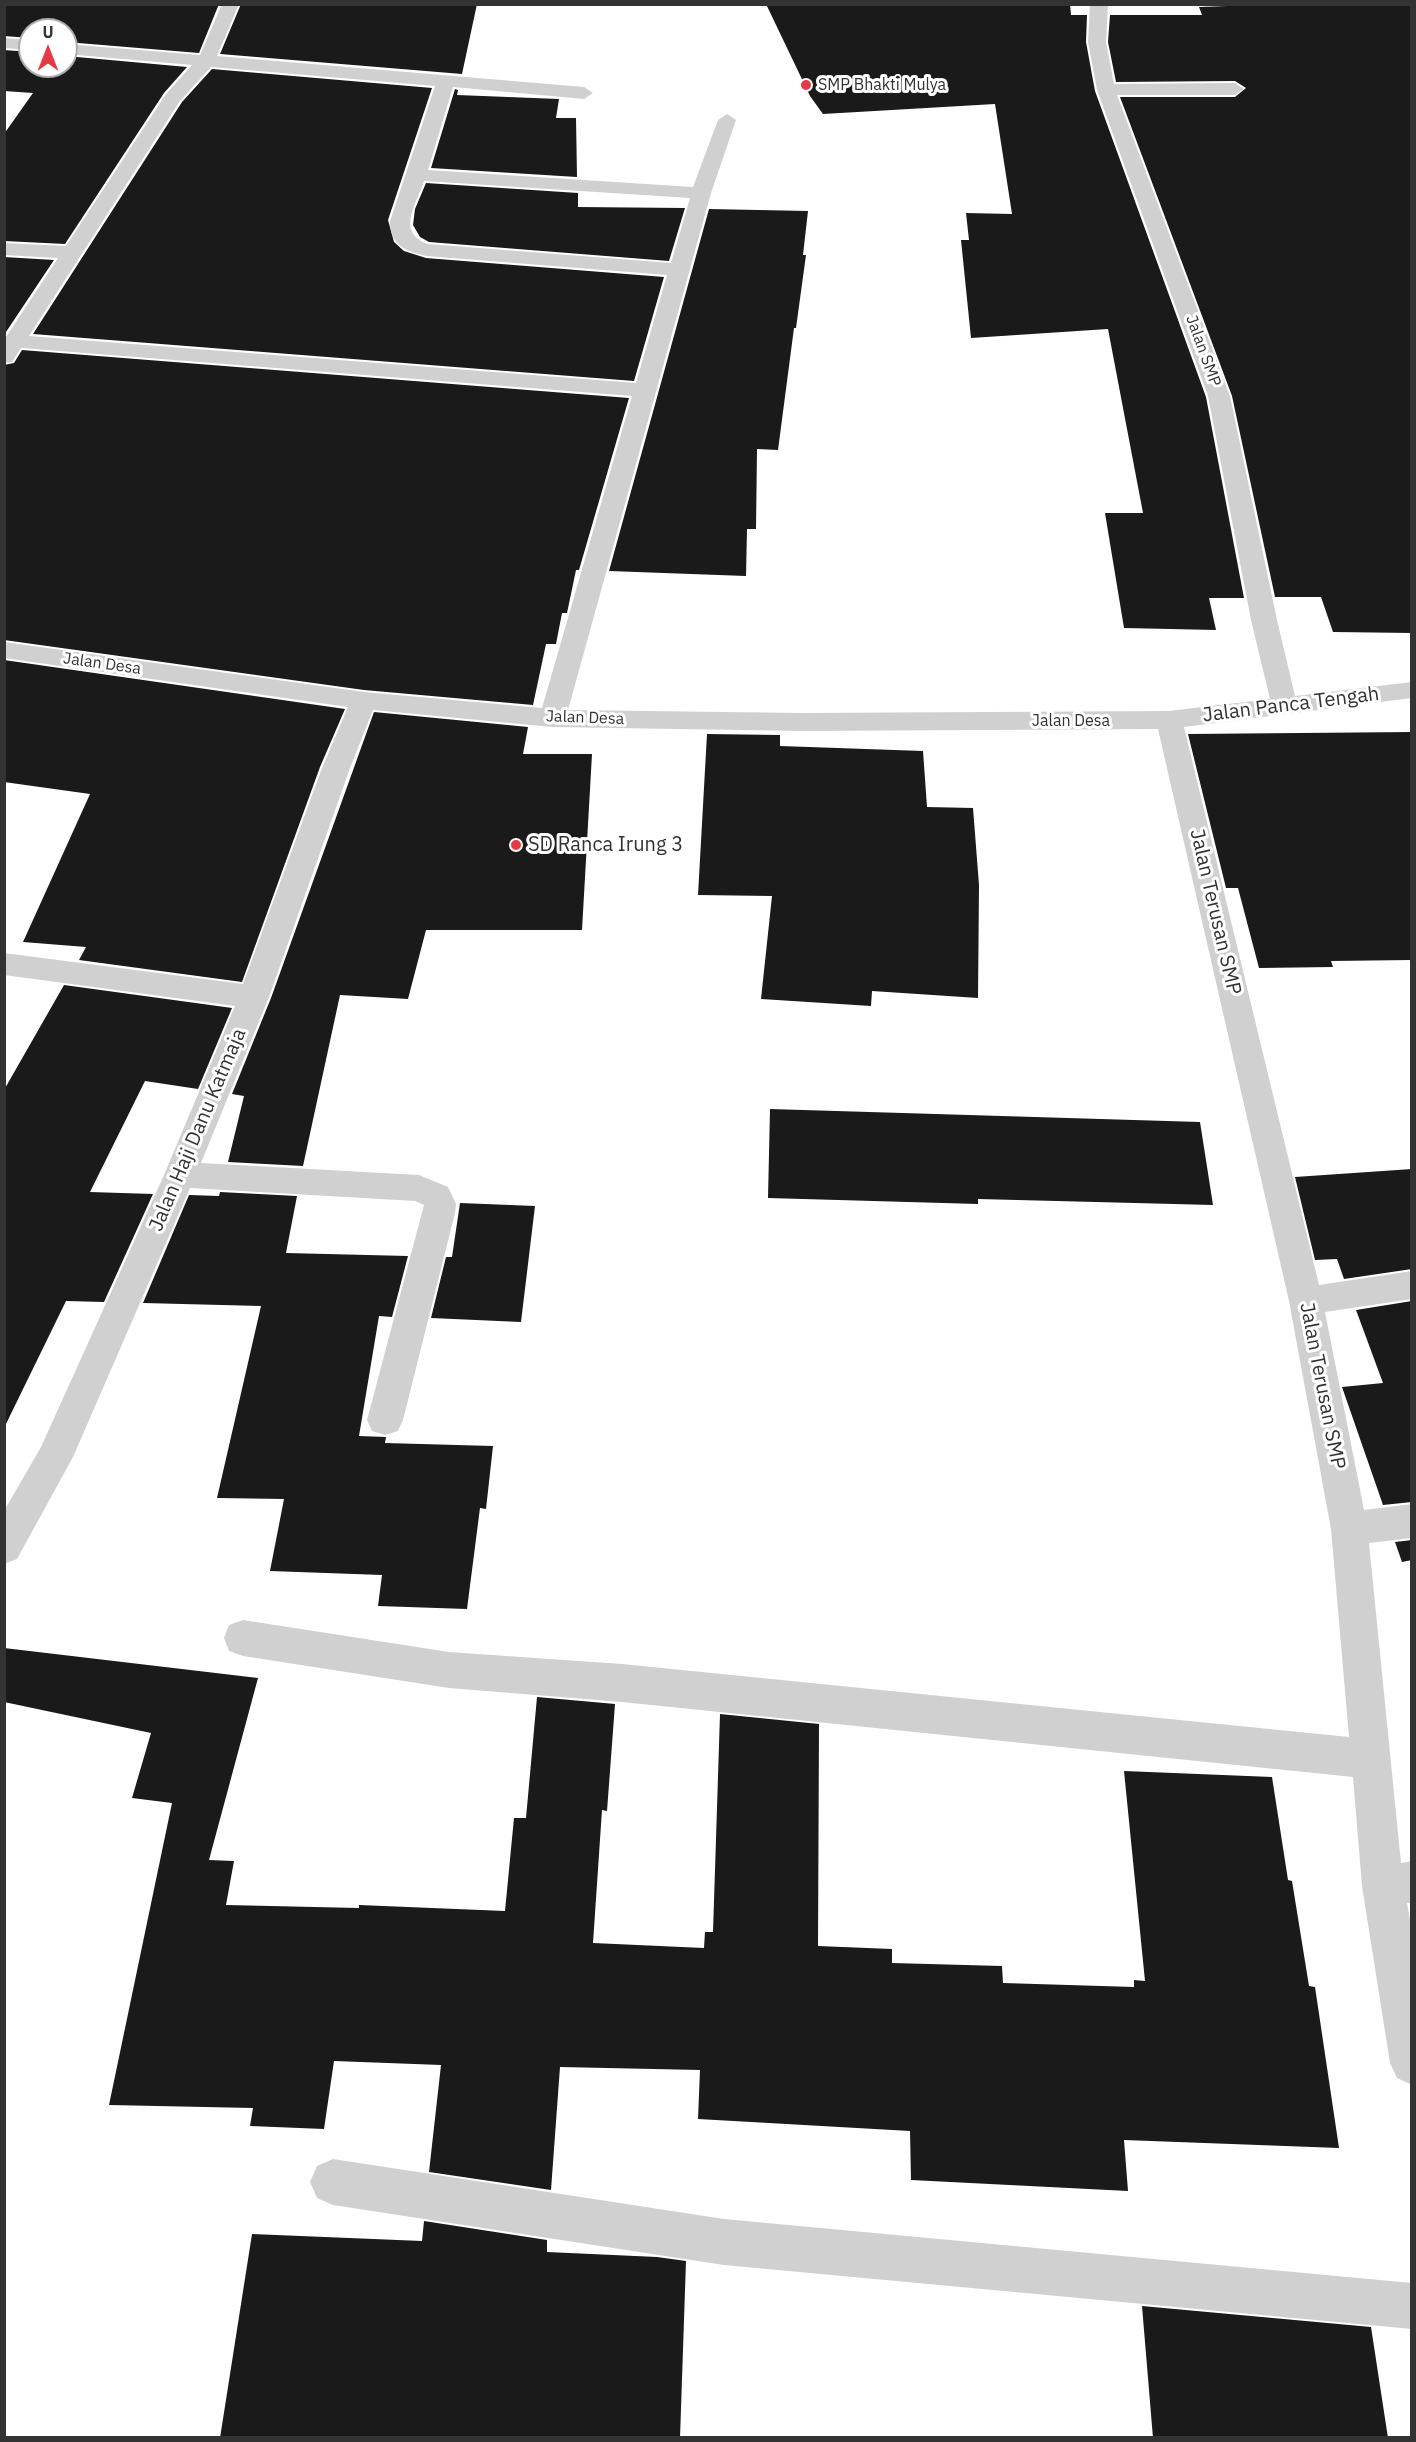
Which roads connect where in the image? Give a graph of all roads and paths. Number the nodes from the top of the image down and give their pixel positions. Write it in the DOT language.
graph roads {
  1 [pos="231,4"];
  2 [pos="1099,4"];
  3 [pos="78,50"];
  4 [pos="206,61"];
  5 [pos="445,82"];
  6 [pos="1235,89"];
  7 [pos="1106,90"];
  8 [pos="584,93"];
  9 [pos="727,120"];
  10 [pos="417,175"];
  11 [pos="701,193"];
  12 [pos="4,249"];
  13 [pos="72,253"];
  14 [pos="679,270"];
  15 [pos="10,349"];
  16 [pos="645,390"];
  17 [pos="4,650"];
  18 [pos="1412,690"];
  19 [pos="364,701"];
  20 [pos="1285,706"];
  21 [pos="552,718"];
  22 [pos="1170,720"];
  23 [pos="4,964"];
  24 [pos="254,997"];
  25 [pos="180,1175"];
  26 [pos="1412,1285"];
  27 [pos="1306,1301"];
  28 [pos="385,1420"];
  29 [pos="1412,1521"];
  30 [pos="1349,1528"];
  31 [pos="4,1547"];
  32 [pos="243,1638"];
  33 [pos="1369,1759"];
  34 [pos="1397,1884"];
  35 [pos="1412,2063"];
  36 [pos="333,2182"];
  37 [pos="1412,2306"];
  1 -- 4 [label="street"];
  2 -- 7 [label="street, Jalan SMP"];
  3 -- 4 [label="street"];
  4 -- 5 [label="street"];
  4 -- 13 [label="street"];
  5 -- 8 [label="street"];
  5 -- 10 [label="street"];
  6 -- 7 [label="street"];
  7 -- 20 [label="street, Jalan SMP"];
  9 -- 11 [label="street"];
  10 -- 11 [label="street"];
  10 -- 14 [label="street"];
  11 -- 14 [label="street"];
  12 -- 13 [label="street"];
  13 -- 15 [label="street"];
  14 -- 16 [label="street"];
  15 -- 16 [label="street"];
  16 -- 21 [label="street"];
  17 -- 19 [label="street, Jalan Desa"];
  18 -- 20 [label="street, Jalan Panca Tengah"];
  19 -- 21 [label="street, Jalan Desa"];
  19 -- 24 [label="street, Jalan Haji Danu Katmaja"];
  20 -- 22 [label="street, Jalan Panca Tengah"];
  21 -- 22 [label="street, Jalan Desa"];
  22 -- 27 [label="street, Jalan Terusan SMP"];
  23 -- 24 [label="street"];
  24 -- 25 [label="street, Jalan Haji Danu Katmaja"];
  25 -- 28 [label="street"];
  25 -- 31 [label="street, Jalan Haji Danu Katmaja"];
  26 -- 27 [label="street"];
  27 -- 30 [label="street, Jalan Terusan SMP"];
  29 -- 30 [label="street"];
  30 -- 33 [label="street, Jalan Terusan SMP"];
  32 -- 33 [label="street"];
  33 -- 34 [label="street, Jalan Terusan SMP"];
  34 -- 35 [label="street, Jalan Terusan SMP"];
  36 -- 37 [label="street"];
}
